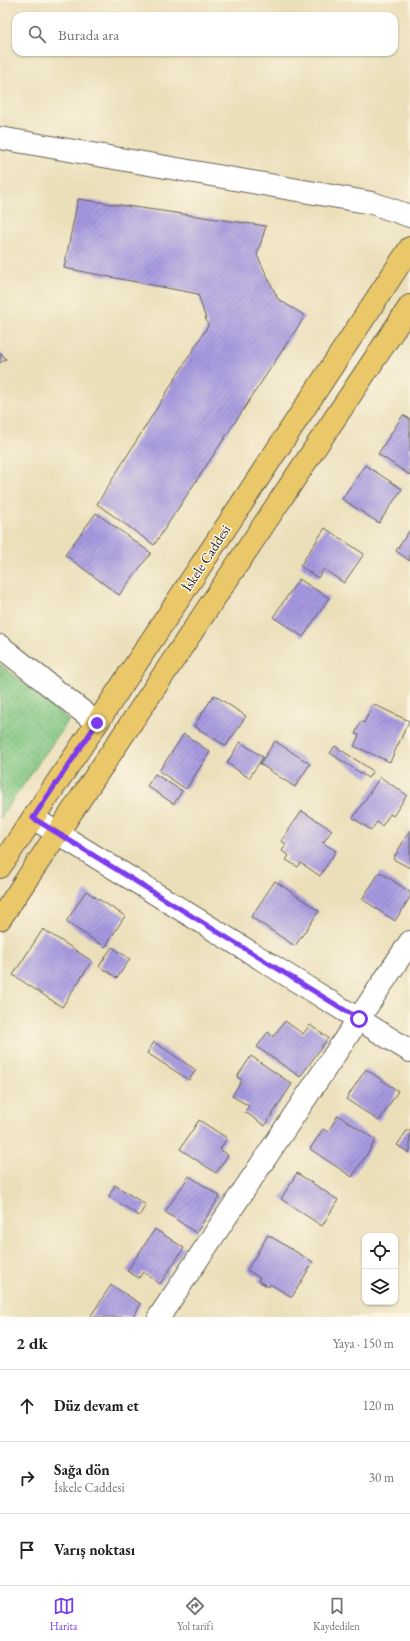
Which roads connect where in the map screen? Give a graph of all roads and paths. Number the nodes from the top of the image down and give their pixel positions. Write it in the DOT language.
graph roads {
  1 [pos="0,138"];
  2 [pos="410,216"];
  3 [pos="410,248"];
  4 [pos="410,306"];
  5 [pos="0,646"];
  6 [pos="97,723"];
  7 [pos="33,818"];
  8 [pos="57,834"];
  9 [pos="0,867"];
  10 [pos="0,919"];
  11 [pos="410,942"];
  12 [pos="359,1019"];
  13 [pos="410,1051"];
  14 [pos="159,1317"];
  1 -- 2 [label="street"];
  3 -- 6 [label="main road, İskele Caddesi"];
  4 -- 8 [label="main road"];
  5 -- 6 [label="street"];
  6 -- 7 [label="main road, İskele Caddesi"];
  7 -- 8 [label="street"];
  7 -- 9 [label="main road, İskele Caddesi"];
  8 -- 10 [label="main road"];
  8 -- 12 [label="street"];
  11 -- 12 [label="street"];
  12 -- 13 [label="street"];
  12 -- 14 [label="street"];
}
